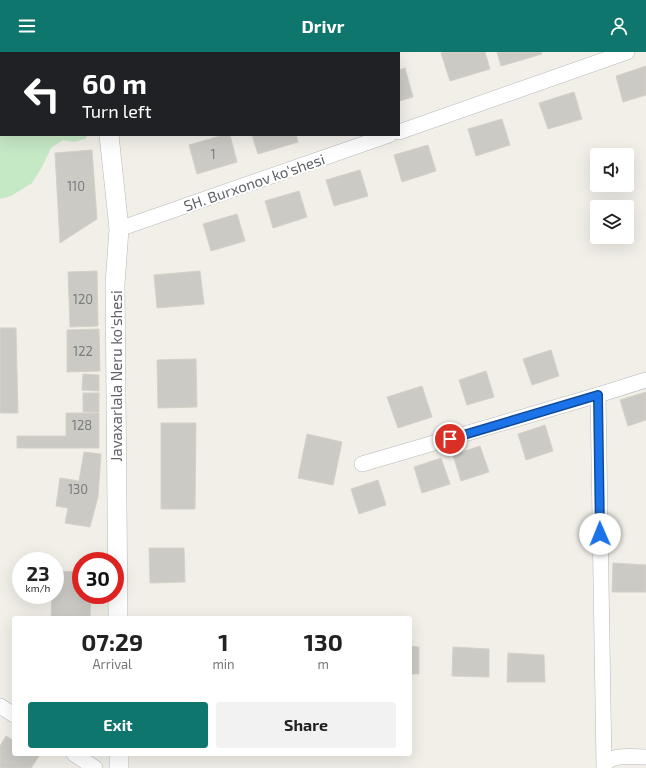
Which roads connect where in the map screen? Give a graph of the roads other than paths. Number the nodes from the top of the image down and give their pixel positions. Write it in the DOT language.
graph roads {
  1 [pos="627,52"];
  2 [pos="400,132"];
  3 [pos="109,136"];
  4 [pos="386,136"];
  5 [pos="119,230"];
  6 [pos="646,380"];
  7 [pos="598,395"];
  8 [pos="362,464"];
  9 [pos="118,616"];
  10 [pos="0,706"];
  11 [pos="12,714"];
  12 [pos="77,756"];
  13 [pos="119,756"];
  14 [pos="646,757"];
  15 [pos="604,766"];
  16 [pos="95,768"];
  17 [pos="119,768"];
  1 -- 2 [label="street"];
  3 -- 5 [label="street, Javaxarlala Neru ko'shesi"];
  4 -- 5 [label="street, SH. Burxonov ko'shesi"];
  5 -- 9 [label="street, Javaxarlala Neru ko'shesi"];
  6 -- 7 [label="street"];
  7 -- 8 [label="street"];
  7 -- 15 [label="street"];
  10 -- 11 [label="street"];
  12 -- 16 [label="street"];
  13 -- 17 [label="street"];
  14 -- 15 [label="street"];
}
